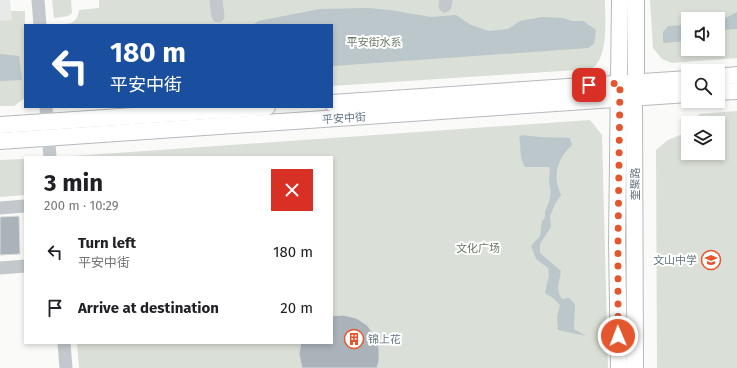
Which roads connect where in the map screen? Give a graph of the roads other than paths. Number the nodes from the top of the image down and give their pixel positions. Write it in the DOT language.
graph roads {
  1 [pos="38,0"];
  2 [pos="216,0"];
  3 [pos="620,0"];
  4 [pos="636,0"];
  5 [pos="218,16"];
  6 [pos="40,24"];
  7 [pos="737,75"];
  8 [pos="725,76"];
  9 [pos="681,79"];
  10 [pos="636,82"];
  11 [pos="620,83"];
  12 [pos="737,91"];
  13 [pos="725,92"];
  14 [pos="681,95"];
  15 [pos="627,99"];
  16 [pos="333,103"];
  17 [pos="252,108"];
  18 [pos="47,122"];
  19 [pos="0,125"];
  20 [pos="0,141"];
  21 [pos="50,156"];
  22 [pos="24,206"];
  23 [pos="0,208"];
  24 [pos="24,266"];
  25 [pos="0,268"];
  26 [pos="64,344"];
  27 [pos="66,368"];
  28 [pos="619,368"];
  29 [pos="635,368"];
  1 -- 6 [label="street"];
  2 -- 5 [label="street"];
  3 -- 11 [label="main road, 奎聚路"];
  4 -- 10 [label="main road, 奎聚路"];
  7 -- 8 [label="main road"];
  9 -- 10 [label="main road, 平安中街"];
  10 -- 11 [label="main road, 平安中街"];
  10 -- 15 [label="main road, 奎聚路"];
  11 -- 15 [label="main road, 奎聚路"];
  11 -- 16 [label="main road, 平安中街"];
  12 -- 13 [label="main road"];
  14 -- 15 [label="main road, 平安中街"];
  15 -- 18 [label="main road, 平安中街"];
  15 -- 28 [label="main road, 奎聚路"];
  15 -- 29 [label="main road, 奎聚路"];
  17 -- 18 [label="main road, 平安中街"];
  18 -- 19 [label="main road, 平安中街"];
  18 -- 20 [label="main road, 平安中街"];
  18 -- 21 [label="street"];
  22 -- 23 [label="street"];
  24 -- 25 [label="street"];
  26 -- 27 [label="street"];
}
